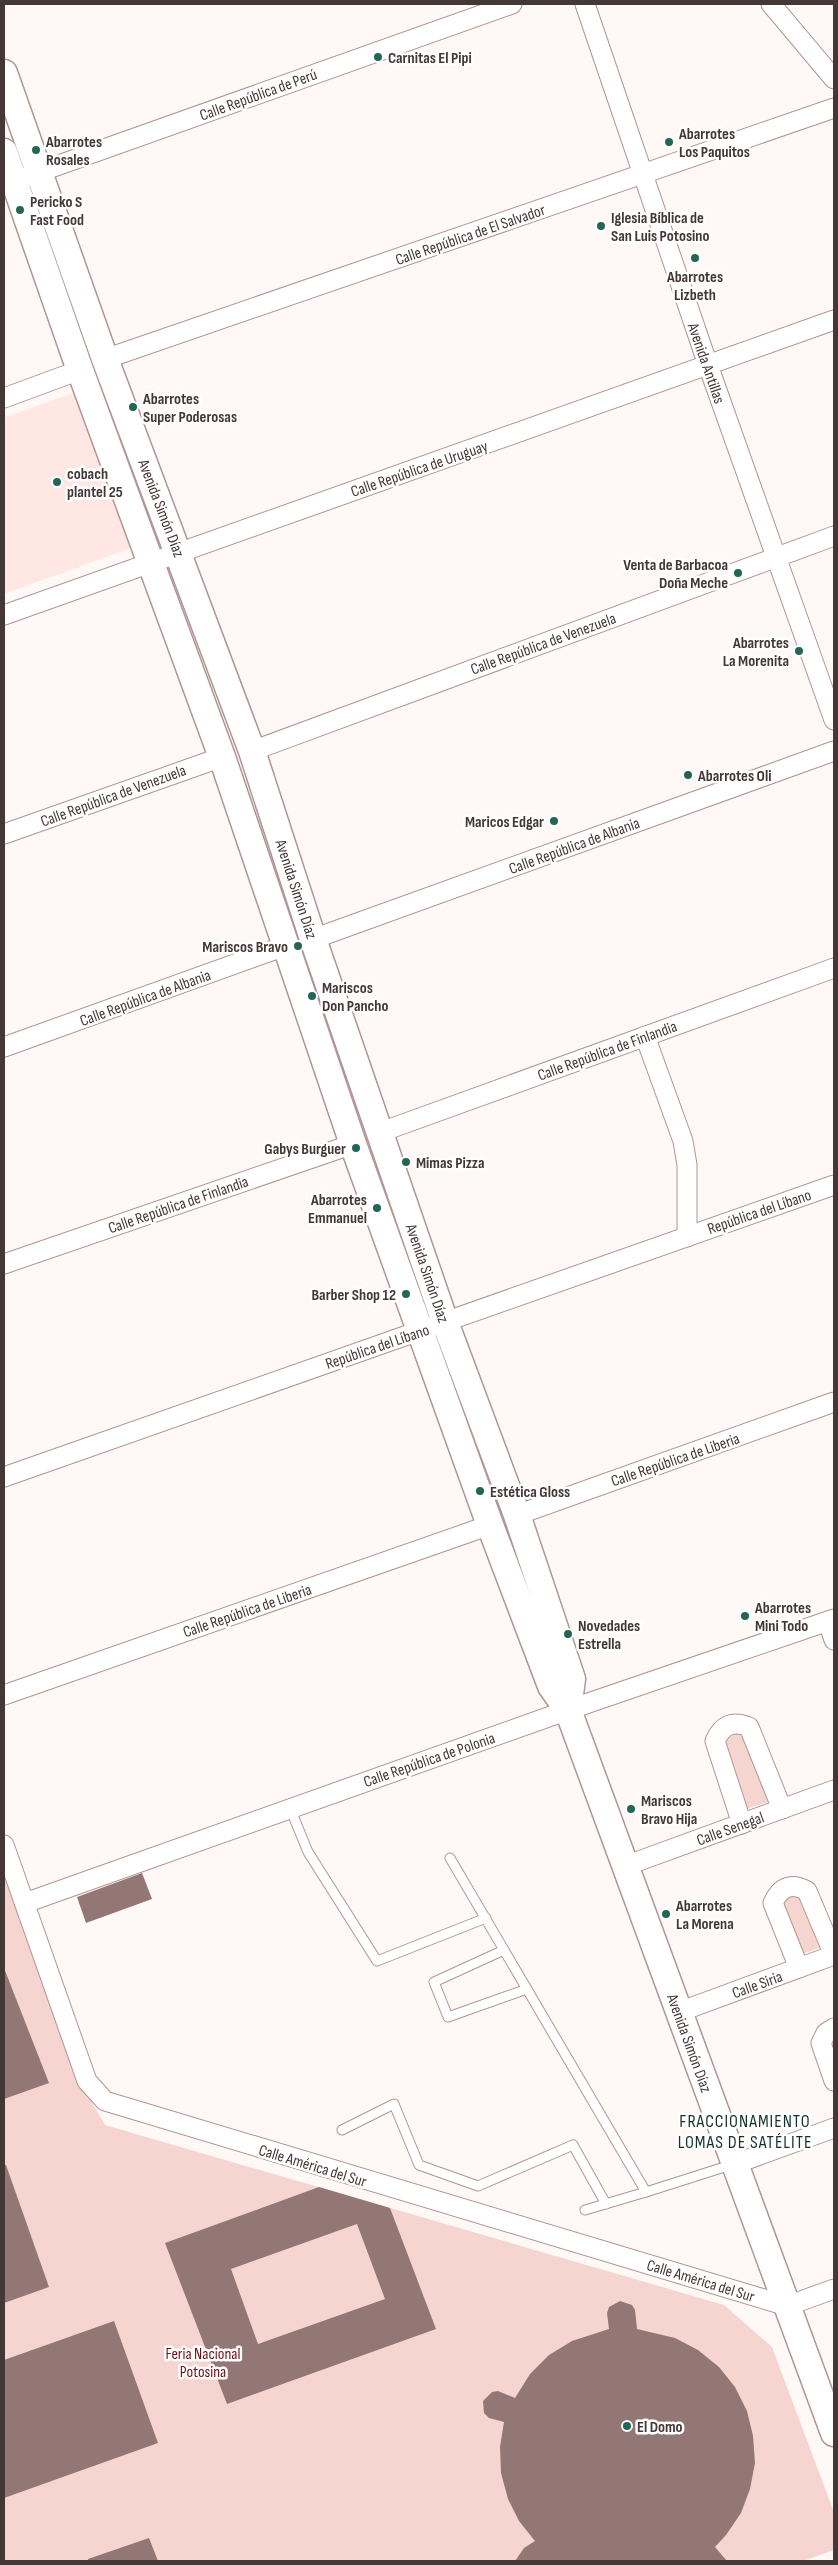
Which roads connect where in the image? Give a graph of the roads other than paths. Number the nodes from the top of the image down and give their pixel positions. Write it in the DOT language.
graph roads {
  1 [pos="512,4"];
  2 [pos="585,4"];
  3 [pos="771,4"];
  4 [pos="4,73"];
  5 [pos="834,79"];
  6 [pos="834,108"];
  7 [pos="4,152"];
  8 [pos="39,173"];
  9 [pos="643,174"];
  10 [pos="9,183"];
  11 [pos="834,320"];
  12 [pos="105,359"];
  13 [pos="708,366"];
  14 [pos="80,370"];
  15 [pos="4,398"];
  16 [pos="834,536"];
  17 [pos="179,552"];
  18 [pos="776,556"];
  19 [pos="151,563"];
  20 [pos="4,615"];
  21 [pos="834,720"];
  22 [pos="252,751"];
  23 [pos="834,751"];
  24 [pos="222,757"];
  25 [pos="4,834"];
  26 [pos="313,939"];
  27 [pos="285,946"];
  28 [pos="834,968"];
  29 [pos="645,1036"];
  30 [pos="4,1047"];
  31 [pos="380,1132"];
  32 [pos="353,1144"];
  33 [pos="834,1185"];
  34 [pos="687,1236"];
  35 [pos="4,1264"];
  36 [pos="433,1326"];
  37 [pos="834,1402"];
  38 [pos="4,1477"];
  39 [pos="516,1515"];
  40 [pos="490,1525"];
  41 [pos="831,1620"];
  42 [pos="834,1640"];
  43 [pos="4,1695"];
  44 [pos="568,1710"];
  45 [pos="834,1790"];
  46 [pos="290,1808"];
  47 [pos="782,1809"];
  48 [pos="742,1824"];
  49 [pos="4,1844"];
  50 [pos="450,1858"];
  51 [pos="625,1866"];
  52 [pos="25,1903"];
  53 [pos="486,1918"];
  54 [pos="504,1950"];
  55 [pos="834,1955"];
  56 [pos="799,1968"];
  57 [pos="527,1989"];
  58 [pos="679,2012"];
  59 [pos="834,2028"];
  60 [pos="834,2081"];
  61 [pos="834,2128"];
  62 [pos="342,2130"];
  63 [pos="735,2164"];
  64 [pos="646,2192"];
  65 [pos="606,2204"];
  66 [pos="585,2210"];
  67 [pos="834,2289"];
  68 [pos="787,2306"];
  69 [pos="834,2433"];
  1 -- 8 [label="street, Calle República de Perú"];
  2 -- 9 [label="street, Avenida Antillas"];
  3 -- 5 [label="street"];
  4 -- 8 [label="main road, Avenida Simón Díaz"];
  6 -- 9 [label="street, Calle República de El Salvador"];
  7 -- 10 [label="main road, Avenida Simón Díaz"];
  8 -- 10 [label="street, Calle República de Perú"];
  8 -- 12 [label="main road, Avenida Simón Díaz"];
  9 -- 12 [label="street, Calle República de El Salvador"];
  9 -- 13 [label="street, Avenida Antillas"];
  10 -- 14 [label="main road, Avenida Simón Díaz"];
  11 -- 13 [label="street, Calle República de Uruguay"];
  12 -- 17 [label="main road, Avenida Simón Díaz"];
  13 -- 17 [label="street, Calle República de Uruguay"];
  13 -- 18 [label="street, Avenida Antillas"];
  14 -- 15 [label="street"];
  14 -- 19 [label="main road, Avenida Simón Díaz"];
  16 -- 18 [label="street, Calle República de Venezuela"];
  17 -- 19 [label="street, Calle República de Uruguay"];
  17 -- 22 [label="main road, Avenida Simón Díaz"];
  18 -- 21 [label="street, Avenida Antillas"];
  18 -- 22 [label="street, Calle República de Venezuela"];
  19 -- 20 [label="street, Calle República de Uruguay"];
  19 -- 24 [label="main road, Avenida Simón Díaz"];
  22 -- 26 [label="main road, Avenida Simón Díaz"];
  23 -- 26 [label="street, Calle República de Albania"];
  24 -- 25 [label="street, Calle República de Venezuela"];
  24 -- 27 [label="main road, Avenida Simón Díaz"];
  26 -- 31 [label="main road, Avenida Simón Díaz"];
  27 -- 30 [label="street, Calle República de Albania"];
  27 -- 32 [label="main road, Avenida Simón Díaz"];
  28 -- 29 [label="street, Calle República de Finlandia"];
  29 -- 31 [label="street, Calle República de Finlandia"];
  29 -- 34 [label="street"];
  31 -- 36 [label="main road, Avenida Simón Díaz"];
  32 -- 35 [label="street, Calle República de Finlandia"];
  32 -- 36 [label="main road, Avenida Simón Díaz"];
  33 -- 34 [label="street, República del Líbano"];
  34 -- 36 [label="street, República del Líbano"];
  36 -- 38 [label="street, República del Líbano"];
  36 -- 39 [label="main road, Avenida Simón Díaz"];
  36 -- 40 [label="main road, Avenida Simón Díaz"];
  37 -- 39 [label="street, Calle República de Liberia"];
  39 -- 44 [label="main road, Avenida Simón Díaz"];
  40 -- 43 [label="street, Calle República de Liberia"];
  40 -- 44 [label="main road, Avenida Simón Díaz"];
  41 -- 42 [label="street"];
  41 -- 44 [label="street, Calle República de Polonia"];
  44 -- 46 [label="street, Calle República de Polonia"];
  44 -- 51 [label="main road, Avenida Simón Díaz"];
  45 -- 47 [label="street, Calle Senegal"];
  46 -- 52 [label="street, Calle República de Polonia"];
  46 -- 53 [label="lane"];
  47 -- 48 [label="street, Calle Senegal"];
  47 -- 48 [label="street"];
  48 -- 51 [label="street, Calle Senegal"];
  49 -- 52 [label="street, Calle América del Sur"];
  50 -- 53 [label="lane"];
  51 -- 58 [label="main road, Avenida Simón Díaz"];
  52 -- 68 [label="street, Calle América del Sur"];
  53 -- 54 [label="lane"];
  54 -- 57 [label="lane"];
  54 -- 57 [label="lane"];
  55 -- 56 [label="street, Calle Siria"];
  55 -- 56 [label="street"];
  56 -- 58 [label="street, Calle Siria"];
  57 -- 64 [label="lane"];
  58 -- 63 [label="main road, Avenida Simón Díaz"];
  59 -- 60 [label="street"];
  61 -- 63 [label="street"];
  62 -- 65 [label="lane"];
  63 -- 64 [label="lane"];
  63 -- 68 [label="main road, Avenida Simón Díaz"];
  64 -- 65 [label="lane"];
  65 -- 66 [label="lane"];
  67 -- 68 [label="street"];
  68 -- 69 [label="main road, Avenida Simón Díaz"];
}
